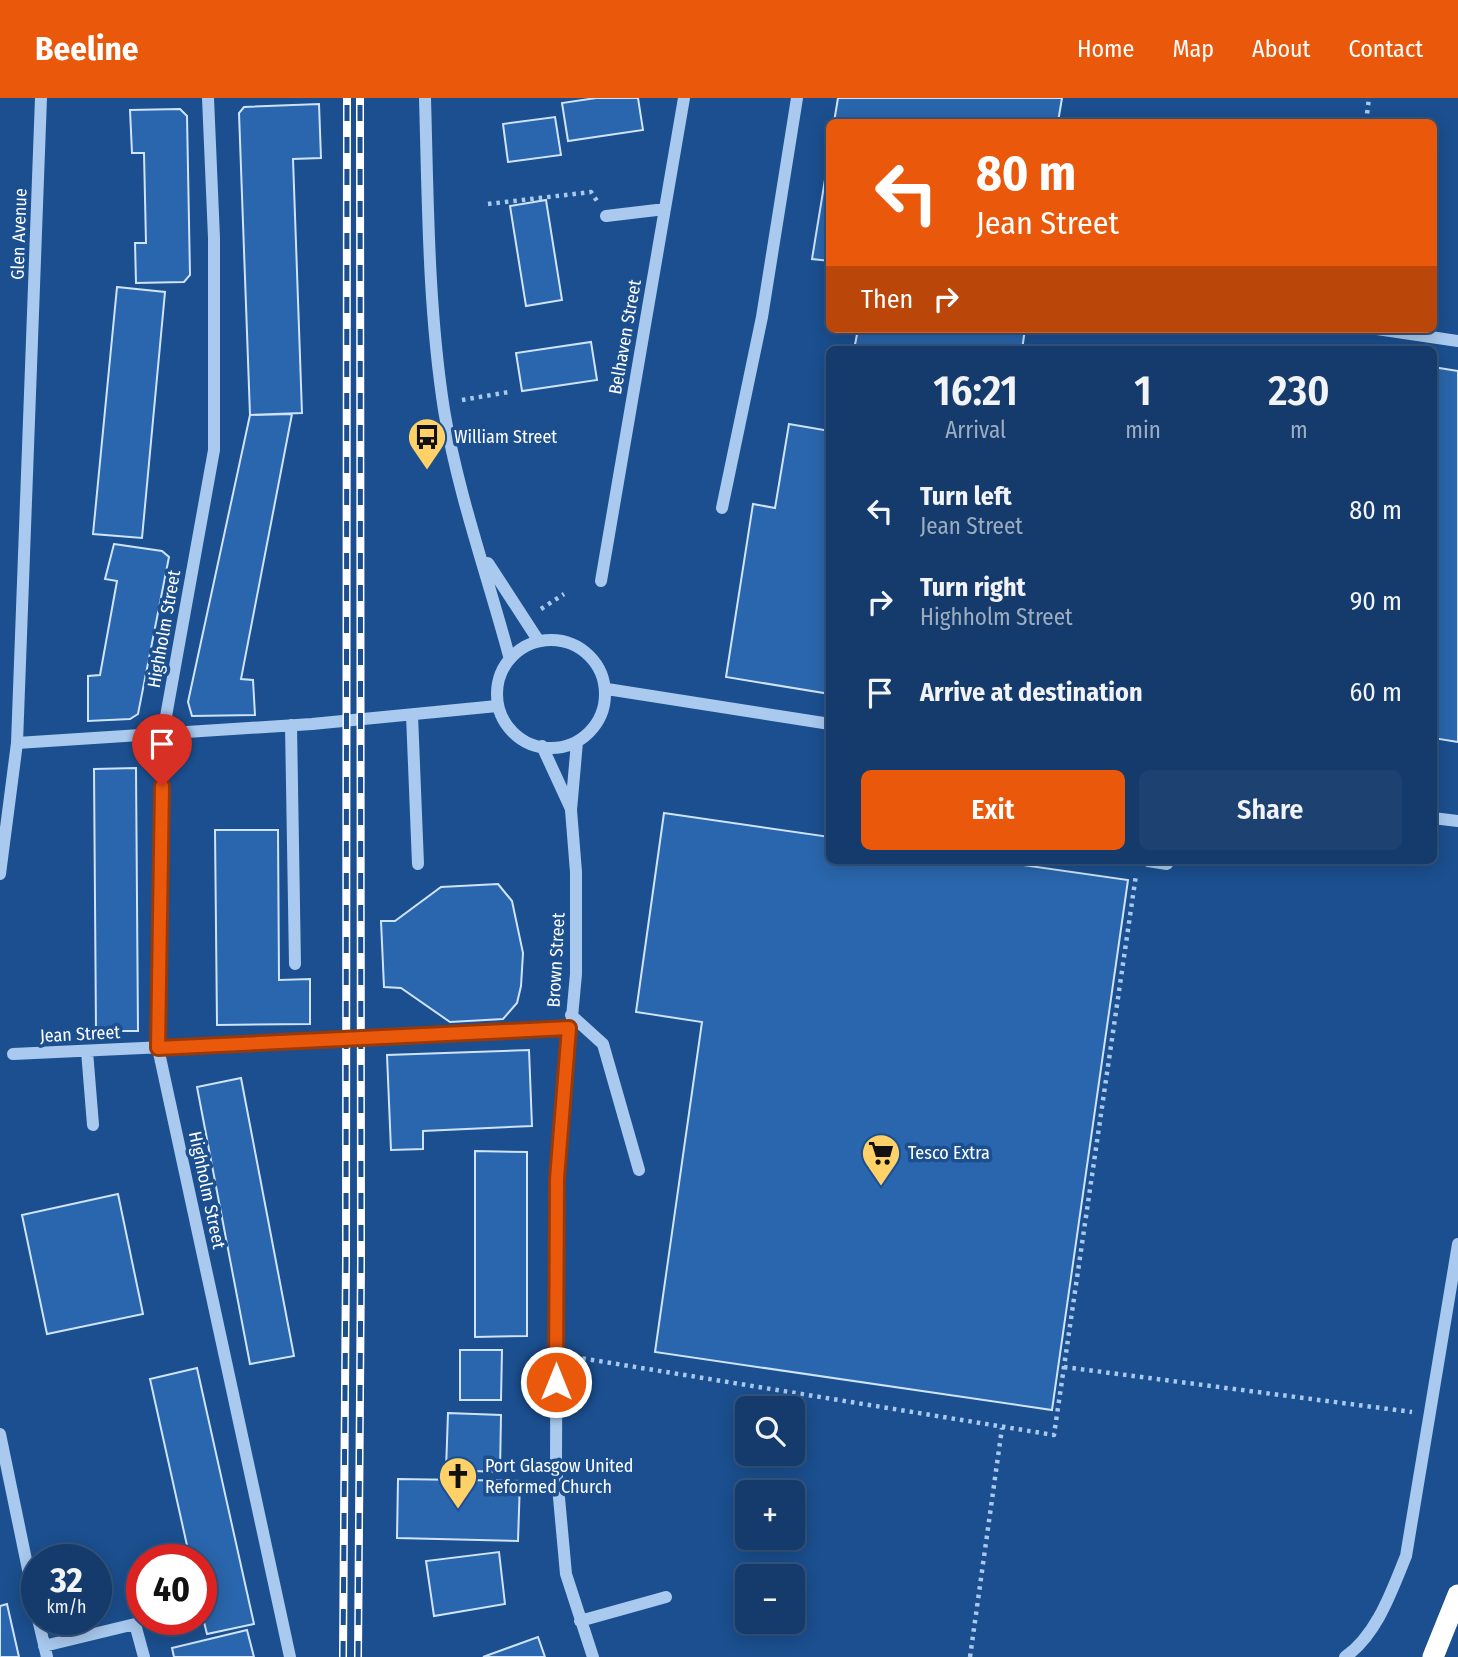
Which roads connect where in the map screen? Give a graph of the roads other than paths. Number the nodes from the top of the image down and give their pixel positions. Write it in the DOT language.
graph roads {
  1 [pos="41,98"];
  2 [pos="208,98"];
  3 [pos="425,98"];
  4 [pos="684,98"];
  5 [pos="797,98"];
  6 [pos="665,209"];
  7 [pos="606,216"];
  8 [pos="1404,333"];
  9 [pos="1458,341"];
  10 [pos="722,508"];
  11 [pos="480,551"];
  12 [pos="601,581"];
  13 [pos="538,640"];
  14 [pos="509,656"];
  15 [pos="607,689"];
  16 [pos="497,706"];
  17 [pos="412,715"];
  18 [pos="826,723"];
  19 [pos="291,725"];
  20 [pos="163,733"];
  21 [pos="577,742"];
  22 [pos="18,743"];
  23 [pos="542,747"];
  24 [pos="0,755"];
  25 [pos="14,758"];
  26 [pos="571,810"];
  27 [pos="1437,818"];
  28 [pos="1458,821"];
  29 [pos="418,864"];
  30 [pos="0,874"];
  31 [pos="295,964"];
  32 [pos="570,1021"];
  33 [pos="158,1048"];
  34 [pos="87,1051"];
  35 [pos="13,1054"];
  36 [pos="93,1125"];
  37 [pos="639,1170"];
  38 [pos="1458,1244"];
  39 [pos="0,1434"];
  40 [pos="23,1544"];
  41 [pos="1458,1595"];
  42 [pos="666,1597"];
  43 [pos="580,1621"];
  44 [pos="45,1652"];
  45 [pos="145,1657"];
  46 [pos="290,1657"];
  47 [pos="593,1657"];
  48 [pos="1345,1657"];
  49 [pos="1433,1657"];
  1 -- 22 [label="street, Glen Avenue"];
  2 -- 20 [label="street, Highholm Street"];
  3 -- 11 [label="street"];
  4 -- 6 [label="street, Belhaven Street"];
  5 -- 10 [label="street"];
  6 -- 7 [label="street"];
  6 -- 12 [label="street, Belhaven Street"];
  8 -- 9 [label="street"];
  11 -- 13 [label="street"];
  11 -- 14 [label="street"];
  13 -- 14 [label="street"];
  13 -- 15 [label="street"];
  14 -- 16 [label="street"];
  15 -- 18 [label="street"];
  15 -- 21 [label="street"];
  16 -- 17 [label="street"];
  16 -- 23 [label="street"];
  17 -- 19 [label="street"];
  17 -- 29 [label="street"];
  19 -- 20 [label="street"];
  19 -- 31 [label="street"];
  20 -- 22 [label="street"];
  20 -- 33 [label="street, Highholm Street"];
  21 -- 23 [label="street"];
  21 -- 26 [label="street, Brown Street"];
  22 -- 25 [label="street, Glen Avenue"];
  23 -- 26 [label="street, Brown Street"];
  24 -- 25 [label="street"];
  25 -- 30 [label="street, Glen Avenue"];
  26 -- 32 [label="street, Brown Street"];
  27 -- 28 [label="street"];
  32 -- 33 [label="street, Jean Street"];
  32 -- 37 [label="street"];
  32 -- 43 [label="street, Brown Street"];
  33 -- 34 [label="street, Jean Street"];
  33 -- 46 [label="street, Highholm Street"];
  34 -- 35 [label="street, Jean Street"];
  34 -- 36 [label="street"];
  38 -- 48 [label="street"];
  39 -- 40 [label="street"];
  41 -- 49 [label="highway"];
  42 -- 43 [label="street"];
  43 -- 47 [label="street, Brown Street"];
  44 -- 45 [label="street"];
}
